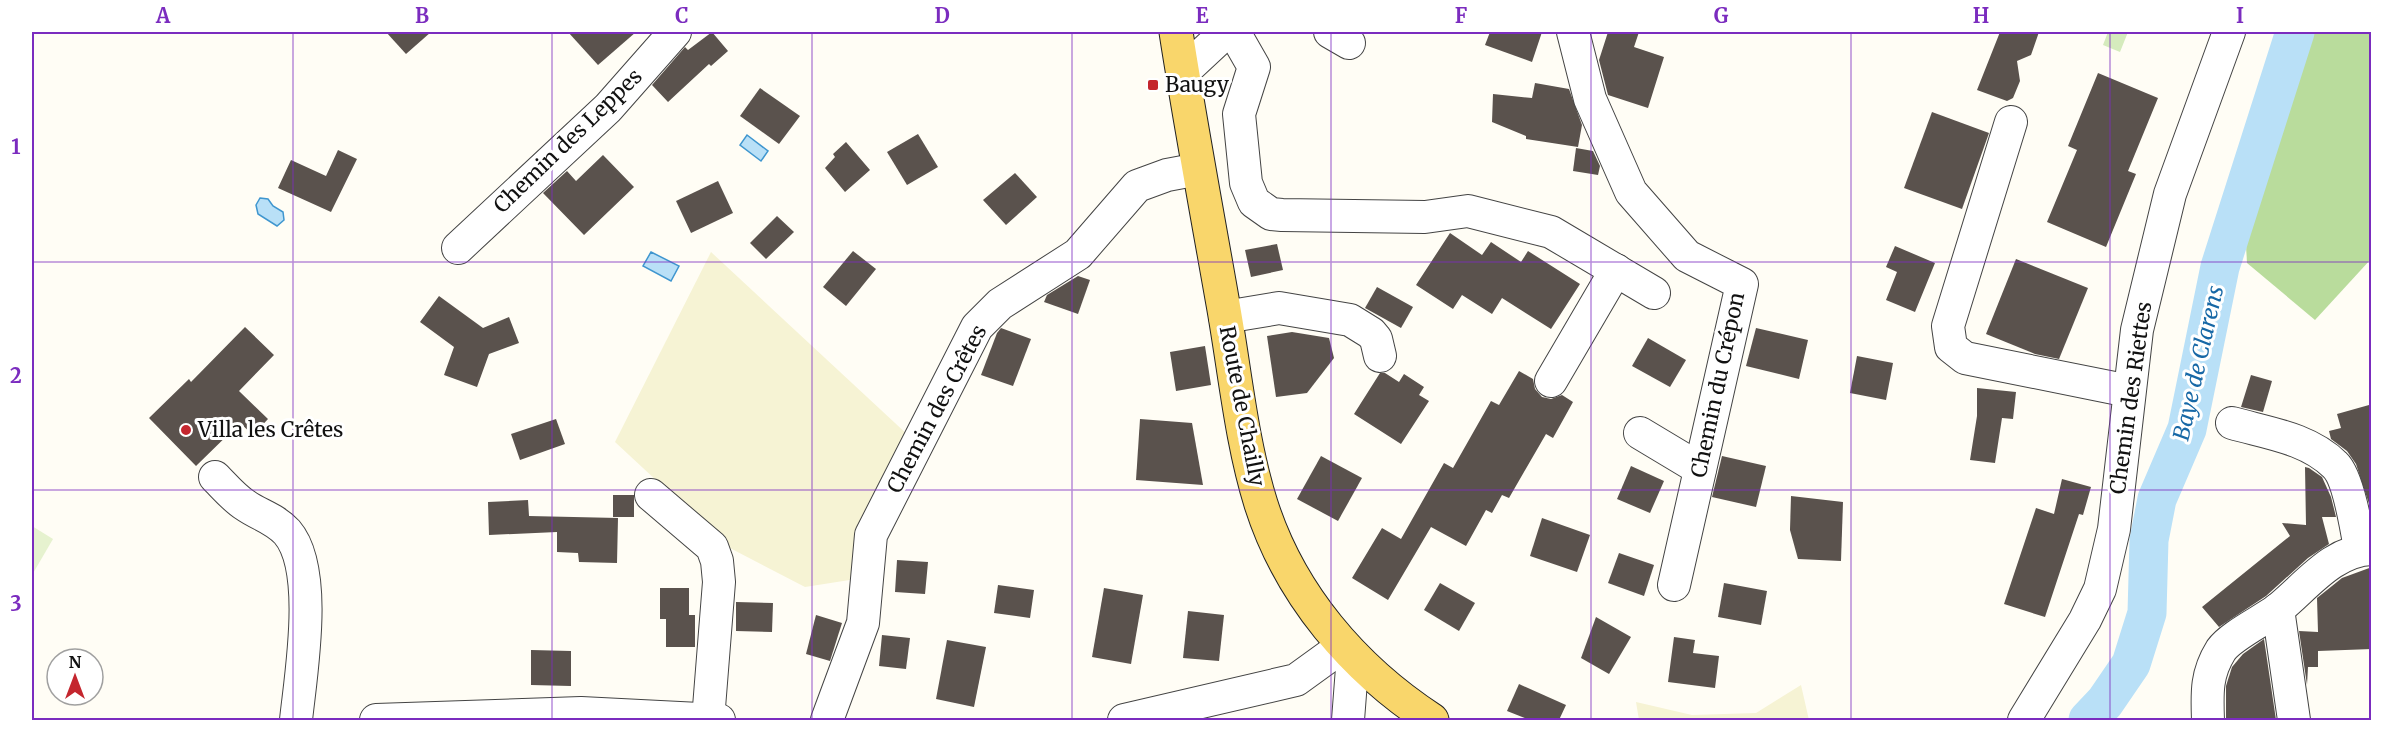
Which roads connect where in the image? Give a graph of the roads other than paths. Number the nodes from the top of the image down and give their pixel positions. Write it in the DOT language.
graph roads {
  1 [pos="675,32"];
  2 [pos="1176,32"];
  3 [pos="1226,32"];
  4 [pos="1234,32"];
  5 [pos="1573,32"];
  6 [pos="2229,32"];
  7 [pos="1182,73"];
  8 [pos="2011,122"];
  9 [pos="1199,169"];
  10 [pos="459,248"];
  11 [pos="1616,270"];
  12 [pos="1654,293"];
  13 [pos="1225,317"];
  14 [pos="1380,356"];
  15 [pos="1551,381"];
  16 [pos="2129,391"];
  17 [pos="2267,418"];
  18 [pos="2232,423"];
  19 [pos="1640,433"];
  20 [pos="2297,440"];
  21 [pos="1700,469"];
  22 [pos="215,477"];
  23 [pos="651,495"];
  24 [pos="2366,549"];
  25 [pos="1674,585"];
  26 [pos="2278,609"];
  27 [pos="1348,651"];
  28 [pos="631,717"];
  29 [pos="296,720"];
  30 [pos="376,720"];
  31 [pos="713,720"];
  32 [pos="827,720"];
  33 [pos="1124,720"];
  34 [pos="1348,720"];
  35 [pos="1432,720"];
  36 [pos="2024,720"];
  37 [pos="2208,720"];
  38 [pos="2294,720"];
  1 -- 10 [label="street, Chemin des Leppes"];
  2 -- 7 [label="main road, Route de Chailly"];
  3 -- 7 [label="street"];
  4 -- 11 [label="street"];
  5 -- 21 [label="street, Chemin du Crépon"];
  6 -- 16 [label="street, Chemin des Riettes"];
  7 -- 9 [label="main road, Route de Chailly"];
  8 -- 16 [label="street"];
  9 -- 13 [label="main road, Route de Chailly"];
  9 -- 32 [label="street, Chemin des Crêtes"];
  11 -- 12 [label="street"];
  11 -- 15 [label="street"];
  13 -- 14 [label="street"];
  13 -- 27 [label="main road, Route de Chailly"];
  16 -- 36 [label="street, Chemin des Riettes"];
  17 -- 20 [label="street"];
  18 -- 20 [label="street"];
  19 -- 21 [label="street"];
  20 -- 24 [label="street"];
  21 -- 25 [label="street, Chemin du Crépon"];
  22 -- 29 [label="street"];
  23 -- 31 [label="street"];
  24 -- 26 [label="street"];
  26 -- 37 [label="street"];
  26 -- 38 [label="street"];
  27 -- 33 [label="street"];
  27 -- 34 [label="street"];
  27 -- 35 [label="main road, Route de Chailly"];
  28 -- 30 [label="street"];
  28 -- 31 [label="street"];
}
